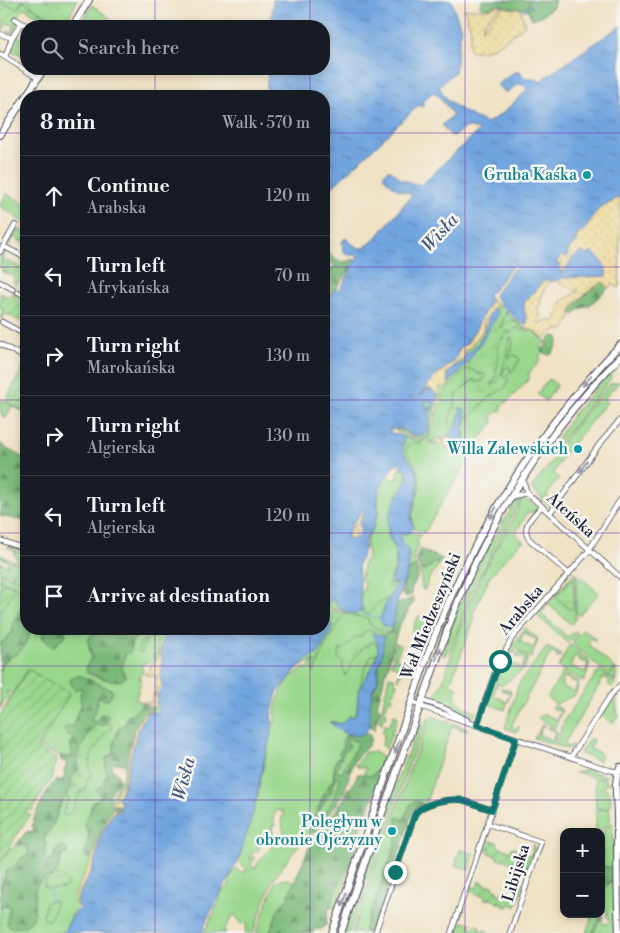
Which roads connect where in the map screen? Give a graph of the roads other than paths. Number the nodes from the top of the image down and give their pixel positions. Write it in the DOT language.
graph roads {
  1 [pos="89,0"];
  2 [pos="15,19"];
  3 [pos="77,20"];
  4 [pos="20,22"];
  5 [pos="20,24"];
  6 [pos="0,34"];
  7 [pos="12,38"];
  8 [pos="0,54"];
  9 [pos="6,57"];
  10 [pos="20,66"];
  11 [pos="33,75"];
  12 [pos="40,75"];
  13 [pos="38,78"];
  14 [pos="30,90"];
  15 [pos="20,105"];
  16 [pos="0,135"];
  17 [pos="15,225"];
  18 [pos="3,246"];
  19 [pos="0,252"];
  20 [pos="20,255"];
  21 [pos="0,282"];
  22 [pos="20,293"];
  23 [pos="2,322"];
  24 [pos="20,332"];
  25 [pos="0,344"];
  26 [pos="620,345"];
  27 [pos="20,350"];
  28 [pos="18,354"];
  29 [pos="620,357"];
  30 [pos="620,420"];
  31 [pos="523,480"];
  32 [pos="528,493"];
  33 [pos="513,496"];
  34 [pos="620,500"];
  35 [pos="542,506"];
  36 [pos="550,513"];
  37 [pos="0,540"];
  38 [pos="20,547"];
  39 [pos="590,549"];
  40 [pos="569,574"];
  41 [pos="620,577"];
  42 [pos="620,685"];
  43 [pos="413,701"];
  44 [pos="421,703"];
  45 [pos="474,724"];
  46 [pos="516,739"];
  47 [pos="570,757"];
  48 [pos="619,770"];
  49 [pos="620,784"];
  50 [pos="616,800"];
  51 [pos="492,810"];
  52 [pos="488,824"];
  53 [pos="332,933"];
  54 [pos="341,933"];
  55 [pos="375,933"];
  56 [pos="451,933"];
  57 [pos="510,933"];
  58 [pos="619,933"];
  1 -- 3 [label="main road"];
  2 -- 4 [label="street"];
  5 -- 7 [label="street"];
  6 -- 7 [label="street"];
  7 -- 9 [label="street"];
  8 -- 9 [label="street"];
  9 -- 10 [label="street"];
  11 -- 13 [label="street"];
  12 -- 13 [label="main road"];
  13 -- 14 [label="main road"];
  15 -- 16 [label="main road"];
  17 -- 18 [label="street"];
  18 -- 19 [label="street"];
  18 -- 20 [label="street"];
  21 -- 22 [label="street"];
  23 -- 24 [label="street"];
  25 -- 28 [label="street"];
  26 -- 43 [label="main road, Wał Miedzeszyński, one-way"];
  27 -- 28 [label="street"];
  29 -- 31 [label="main road, Wał Miedzeszyński"];
  30 -- 36 [label="street, one-way"];
  31 -- 32 [label="street, Ateńska"];
  31 -- 33 [label="main road, Wał Miedzeszyński"];
  32 -- 33 [label="street, Ateńska"];
  32 -- 35 [label="street, Ateńska"];
  44 -- 33 [label="main road, Wał Miedzeszyński, one-way"];
  34 -- 39 [label="street, Arabska"];
  35 -- 36 [label="street, Ateńska"];
  35 -- 40 [label="street"];
  36 -- 39 [label="street, Ateńska"];
  37 -- 38 [label="street"];
  39 -- 40 [label="street, Arabska"];
  39 -- 41 [label="street, Ateńska"];
  40 -- 45 [label="street, Arabska"];
  42 -- 47 [label="street"];
  43 -- 44 [label="street"];
  43 -- 53 [label="main road, Wał Miedzeszyński, one-way"];
  44 -- 45 [label="street"];
  44 -- 54 [label="main road, Wał Miedzeszyński"];
  45 -- 46 [label="street"];
  46 -- 47 [label="street"];
  46 -- 51 [label="street"];
  47 -- 48 [label="street"];
  48 -- 50 [label="main road"];
  49 -- 50 [label="main road"];
  50 -- 58 [label="main road"];
  51 -- 52 [label="street"];
  51 -- 55 [label="street"];
  52 -- 56 [label="street"];
  52 -- 57 [label="street, Libijska"];
}
